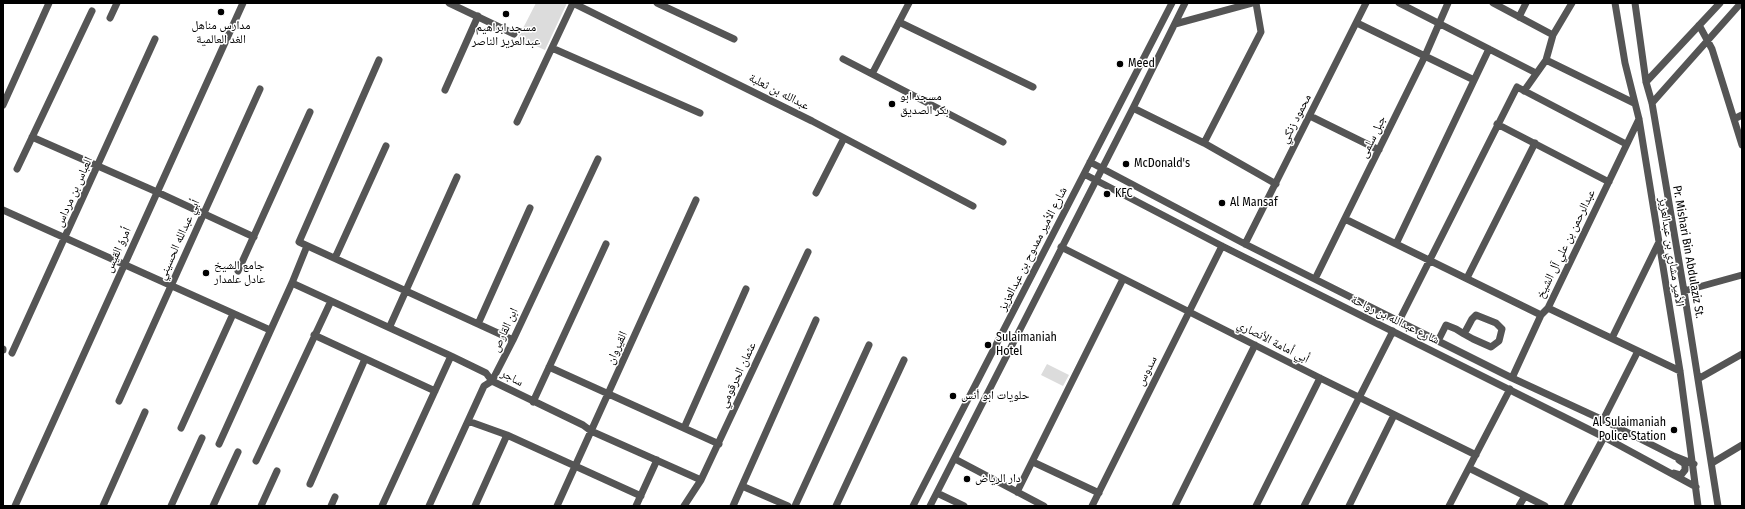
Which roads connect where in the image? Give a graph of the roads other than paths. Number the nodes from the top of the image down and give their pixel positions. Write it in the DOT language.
graph roads {
  1 [pos="49,3"];
  2 [pos="117,3"];
  3 [pos="242,3"];
  4 [pos="449,3"];
  5 [pos="573,3"];
  6 [pos="657,3"];
  7 [pos="908,3"];
  8 [pos="1172,3"];
  9 [pos="1185,3"];
  10 [pos="1252,3"];
  11 [pos="1256,3"];
  12 [pos="1366,3"];
  13 [pos="1399,3"];
  14 [pos="1448,3"];
  15 [pos="1492,3"];
  16 [pos="1526,3"];
  17 [pos="1572,3"];
  18 [pos="1615,3"];
  19 [pos="1636,3"];
  20 [pos="1720,3"];
  21 [pos="1741,3"];
  22 [pos="92,11"];
  23 [pos="478,16"];
  24 [pos="1519,17"];
  25 [pos="110,18"];
  26 [pos="899,22"];
  27 [pos="1357,23"];
  28 [pos="1440,23"];
  29 [pos="1175,24"];
  30 [pos="1699,25"];
  31 [pos="514,34"];
  32 [pos="1553,35"];
  33 [pos="155,39"];
  34 [pos="734,39"];
  35 [pos="1708,39"];
  36 [pos="552,48"];
  37 [pos="1489,49"];
  38 [pos="1425,56"];
  39 [pos="843,59"];
  40 [pos="379,60"];
  41 [pos="1546,60"];
  42 [pos="1536,73"];
  43 [pos="872,74"];
  44 [pos="1474,80"];
  45 [pos="1646,82"];
  46 [pos="1033,87"];
  47 [pos="260,89"];
  48 [pos="445,90"];
  49 [pos="1524,91"];
  50 [pos="1634,103"];
  51 [pos="1652,103"];
  52 [pos="3,105"];
  53 [pos="1133,108"];
  54 [pos="310,112"];
  55 [pos="700,114"];
  56 [pos="1742,115"];
  57 [pos="1310,116"];
  58 [pos="1639,119"];
  59 [pos="1734,119"];
  60 [pos="517,122"];
  61 [pos="1497,124"];
  62 [pos="32,137"];
  63 [pos="844,138"];
  64 [pos="1003,142"];
  65 [pos="1204,143"];
  66 [pos="1535,143"];
  67 [pos="1626,144"];
  68 [pos="1742,144"];
  69 [pos="386,146"];
  70 [pos="1379,150"];
  71 [pos="598,158"];
  72 [pos="1090,162"];
  73 [pos="98,166"];
  74 [pos="1102,168"];
  75 [pos="17,169"];
  76 [pos="1084,174"];
  77 [pos="457,177"];
  78 [pos="1097,180"];
  79 [pos="1609,182"];
  80 [pos="1276,184"];
  81 [pos="157,192"];
  82 [pos="816,193"];
  83 [pos="696,200"];
  84 [pos="973,206"];
  85 [pos="530,208"];
  86 [pos="3,210"];
  87 [pos="204,213"];
  88 [pos="1345,219"];
  89 [pos="254,237"];
  90 [pos="66,238"];
  91 [pos="606,244"];
  92 [pos="1245,244"];
  93 [pos="1396,244"];
  94 [pos="1658,244"];
  95 [pos="307,246"];
  96 [pos="1222,246"];
  97 [pos="1061,247"];
  98 [pos="808,252"];
  99 [pos="335,258"];
  100 [pos="1429,261"];
  101 [pos="124,264"];
  102 [pos="238,271"];
  103 [pos="1742,276"];
  104 [pos="1467,278"];
  105 [pos="1123,279"];
  106 [pos="1316,279"];
  107 [pos="292,283"];
  108 [pos="171,285"];
  109 [pos="746,289"];
  110 [pos="1684,291"];
  111 [pos="405,292"];
  112 [pos="331,301"];
  113 [pos="1548,308"];
  114 [pos="1189,312"];
  115 [pos="233,314"];
  116 [pos="1541,315"];
  117 [pos="816,320"];
  118 [pos="1399,321"];
  119 [pos="478,324"];
  120 [pos="390,326"];
  121 [pos="270,330"];
  122 [pos="1393,331"];
  123 [pos="1464,334"];
  124 [pos="314,335"];
  125 [pos="1612,338"];
  126 [pos="513,340"];
  127 [pos="1438,341"];
  128 [pos="869,345"];
  129 [pos="1255,345"];
  130 [pos="1638,351"];
  131 [pos="12,354"];
  132 [pos="1742,354"];
  133 [pos="452,356"];
  134 [pos="365,359"];
  135 [pos="904,360"];
  136 [pos="549,367"];
  137 [pos="1680,371"];
  138 [pos="1320,378"];
  139 [pos="1512,378"];
  140 [pos="1698,379"];
  141 [pos="492,381"];
  142 [pos="1510,389"];
  143 [pos="435,391"];
  144 [pos="608,394"];
  145 [pos="1359,397"];
  146 [pos="119,401"];
  147 [pos="533,402"];
  148 [pos="145,412"];
  149 [pos="1394,415"];
  150 [pos="1603,420"];
  151 [pos="468,421"];
  152 [pos="180,428"];
  153 [pos="684,428"];
  154 [pos="592,431"];
  155 [pos="507,435"];
  156 [pos="1604,437"];
  157 [pos="202,438"];
  158 [pos="219,444"];
  159 [pos="719,444"];
  160 [pos="1742,445"];
  161 [pos="238,452"];
  162 [pos="1476,455"];
  163 [pos="1674,456"];
  164 [pos="955,459"];
  165 [pos="657,460"];
  166 [pos="256,461"];
  167 [pos="1033,462"];
  168 [pos="1712,463"];
  169 [pos="1694,464"];
  170 [pos="575,466"];
  171 [pos="1469,468"];
  172 [pos="277,471"];
  173 [pos="1668,472"];
  174 [pos="701,480"];
  175 [pos="310,484"];
  176 [pos="742,486"];
  177 [pos="1696,487"];
  178 [pos="1016,492"];
  179 [pos="937,493"];
  180 [pos="1099,493"];
  181 [pos="641,496"];
  182 [pos="1524,496"];
  183 [pos="335,497"];
  184 [pos="15,506"];
  185 [pos="103,506"];
  186 [pos="171,506"];
  187 [pos="213,506"];
  188 [pos="261,506"];
  189 [pos="331,506"];
  190 [pos="382,506"];
  191 [pos="429,506"];
  192 [pos="475,506"];
  193 [pos="557,506"];
  194 [pos="636,506"];
  195 [pos="684,506"];
  196 [pos="733,506"];
  197 [pos="788,506"];
  198 [pos="795,506"];
  199 [pos="836,506"];
  200 [pos="914,506"];
  201 [pos="930,506"];
  202 [pos="964,506"];
  203 [pos="1044,506"];
  204 [pos="1092,506"];
  205 [pos="1175,506"];
  206 [pos="1256,506"];
  207 [pos="1304,506"];
  208 [pos="1349,506"];
  209 [pos="1449,506"];
  210 [pos="1519,506"];
  211 [pos="1545,506"];
  212 [pos="1568,506"];
  213 [pos="1698,506"];
  214 [pos="1718,506"];
  1 -- 52 [label="street"];
  2 -- 25 [label="street"];
  3 -- 81 [label="street, أمرؤ القيس"];
  4 -- 23 [label="street"];
  5 -- 36 [label="street"];
  5 -- 63 [label="street, عبدالله بن ثعلبة"];
  6 -- 34 [label="street"];
  7 -- 26 [label="street"];
  8 -- 72 [label="street, شارع الأمير ممدوح بن عبدالعزيز"];
  9 -- 29 [label="street, شارع الأمير ممدوح بن عبدالعزيز"];
  10 -- 29 [label="street"];
  11 -- 65 [label="street"];
  12 -- 27 [label="street, محمود زنكي"];
  13 -- 28 [label="street"];
  14 -- 28 [label="street, جبل سلمى"];
  15 -- 24 [label="street"];
  16 -- 24 [label="street"];
  17 -- 32 [label="street"];
  18 -- 50 [label="street, الأمير مشاري بن عبدالعزيز"];
  19 -- 45 [label="street, Pr. Mishari Bin Abdulaziz St."];
  20 -- 30 [label="street"];
  21 -- 35 [label="street"];
  22 -- 62 [label="street"];
  23 -- 31 [label="street"];
  23 -- 48 [label="street"];
  24 -- 32 [label="street"];
  26 -- 43 [label="street"];
  26 -- 46 [label="street"];
  27 -- 38 [label="street"];
  27 -- 57 [label="street, محمود زنكي"];
  28 -- 37 [label="street"];
  28 -- 38 [label="street, جبل سلمى"];
  29 -- 53 [label="street, شارع الأمير ممدوح بن عبدالعزيز"];
  30 -- 35 [label="street"];
  30 -- 45 [label="street"];
  32 -- 41 [label="street"];
  33 -- 73 [label="street, العباس بن مرداس"];
  35 -- 51 [label="street"];
  35 -- 59 [label="street"];
  36 -- 55 [label="street"];
  36 -- 60 [label="street"];
  37 -- 42 [label="street"];
  37 -- 44 [label="street"];
  38 -- 44 [label="street"];
  38 -- 70 [label="street, جبل سلمى"];
  39 -- 43 [label="street"];
  40 -- 95 [label="street"];
  41 -- 42 [label="street"];
  41 -- 50 [label="street"];
  42 -- 49 [label="street"];
  43 -- 64 [label="street"];
  44 -- 93 [label="street"];
  45 -- 51 [label="street, Pr. Mishari Bin Abdulaziz St."];
  47 -- 87 [label="street, أبي عبدالله الحسيني"];
  49 -- 61 [label="street"];
  49 -- 67 [label="street"];
  50 -- 58 [label="street, الأمير مشاري بن عبدالعزيز"];
  51 -- 110 [label="street, Pr. Mishari Bin Abdulaziz St."];
  53 -- 65 [label="street"];
  53 -- 74 [label="street, شارع الأمير ممدوح بن عبدالعزيز"];
  54 -- 89 [label="street"];
  56 -- 59 [label="street"];
  57 -- 70 [label="street"];
  57 -- 80 [label="street, محمود زنكي"];
  58 -- 67 [label="street, عبدالرحمن بن علي آل الشيخ"];
  58 -- 94 [label="street, الأمير مشاري بن عبدالعزيز"];
  59 -- 68 [label="street"];
  61 -- 66 [label="street"];
  61 -- 100 [label="street"];
  62 -- 73 [label="street"];
  62 -- 75 [label="street"];
  63 -- 82 [label="street"];
  63 -- 84 [label="street, عبدالله بن ثعلبة"];
  65 -- 80 [label="street"];
  66 -- 79 [label="street"];
  66 -- 104 [label="street"];
  67 -- 79 [label="street, عبدالرحمن بن علي آل الشيخ"];
  69 -- 99 [label="street"];
  70 -- 88 [label="street, جبل سلمى"];
  71 -- 126 [label="street, ابن القارص"];
  72 -- 74 [label="street, شارع عبدالله بن رواحة"];
  72 -- 76 [label="street, شارع الأمير ممدوح بن عبدالعزيز"];
  73 -- 81 [label="street"];
  73 -- 90 [label="street, العباس بن مرداس"];
  74 -- 78 [label="street, شارع الأمير ممدوح بن عبدالعزيز"];
  74 -- 92 [label="street, شارع عبدالله بن رواحة"];
  76 -- 78 [label="street, شارع عبدالله بن رواحة"];
  76 -- 200 [label="street, شارع الأمير ممدوح بن عبدالعزيز"];
  77 -- 111 [label="street"];
  78 -- 96 [label="street, شارع عبدالله بن رواحة"];
  78 -- 97 [label="street, شارع الأمير ممدوح بن عبدالعزيز"];
  79 -- 113 [label="street, عبدالرحمن بن علي آل الشيخ"];
  80 -- 92 [label="street, محمود زنكي"];
  81 -- 87 [label="street"];
  81 -- 101 [label="street, أمرؤ القيس"];
  83 -- 144 [label="street, القيروان"];
  85 -- 119 [label="street"];
  86 -- 90 [label="street"];
  87 -- 89 [label="street"];
  87 -- 108 [label="street, أبي عبدالله الحسيني"];
  88 -- 93 [label="street"];
  88 -- 106 [label="street, جبل سلمى"];
  89 -- 102 [label="street"];
  90 -- 101 [label="street"];
  90 -- 131 [label="street, العباس بن مرداس"];
  91 -- 136 [label="street"];
  92 -- 106 [label="street, شارع عبدالله بن رواحة"];
  93 -- 100 [label="street"];
  94 -- 125 [label="street"];
  94 -- 137 [label="street, الأمير مشاري بن عبدالعزيز"];
  95 -- 99 [label="street"];
  95 -- 107 [label="street"];
  96 -- 114 [label="street, سدوس"];
  96 -- 122 [label="street, شارع عبدالله بن رواحة"];
  97 -- 105 [label="street, أبي أمامة الأنصاري"];
  97 -- 164 [label="street, شارع الأمير ممدوح بن عبدالعزيز"];
  98 -- 159 [label="street, عثمان الحرقومي"];
  99 -- 111 [label="street"];
  100 -- 104 [label="street"];
  100 -- 118 [label="street"];
  101 -- 108 [label="street"];
  101 -- 184 [label="street, أمرؤ القيس"];
  103 -- 110 [label="street"];
  104 -- 116 [label="street"];
  105 -- 114 [label="street, أبي أمامة الأنصاري"];
  105 -- 167 [label="street"];
  106 -- 118 [label="street, شارع عبدالله بن رواحة"];
  107 -- 112 [label="street, ساجر"];
  107 -- 121 [label="street"];
  108 -- 115 [label="street"];
  108 -- 146 [label="street, أبي عبدالله الحسيني"];
  109 -- 153 [label="street"];
  110 -- 140 [label="street, Pr. Mishari Bin Abdulaziz St."];
  111 -- 119 [label="street"];
  111 -- 120 [label="street"];
  112 -- 120 [label="street, ساجر"];
  112 -- 124 [label="street"];
  113 -- 116 [label="street, عبدالرحمن بن علي آل الشيخ"];
  113 -- 125 [label="street"];
  114 -- 129 [label="street, أبي أمامة الأنصاري"];
  114 -- 180 [label="street, سدوس"];
  115 -- 121 [label="street"];
  115 -- 152 [label="street"];
  116 -- 139 [label="street, عبدالرحمن بن علي آل الشيخ"];
  117 -- 176 [label="street"];
  118 -- 127 [label="street, شارع عبدالله بن رواحة"];
  119 -- 126 [label="street"];
  120 -- 133 [label="street, ساجر"];
  121 -- 158 [label="street"];
  122 -- 142 [label="street, شارع عبدالله بن رواحة"];
  122 -- 145 [label="street"];
  123 -- 123 [label="street"];
  123 -- 127 [label="street"];
  124 -- 134 [label="street"];
  124 -- 166 [label="street"];
  125 -- 130 [label="street"];
  126 -- 141 [label="street, ابن القارص"];
  127 -- 139 [label="street, شارع عبدالله بن رواحة"];
  128 -- 198 [label="street"];
  129 -- 138 [label="street, أبي أمامة الأنصاري"];
  129 -- 205 [label="street"];
  130 -- 137 [label="street"];
  130 -- 150 [label="street"];
  132 -- 140 [label="street"];
  133 -- 141 [label="street, ساجر"];
  133 -- 143 [label="street"];
  134 -- 143 [label="street"];
  134 -- 175 [label="street"];
  135 -- 199 [label="street"];
  136 -- 144 [label="street"];
  136 -- 147 [label="street"];
  137 -- 169 [label="street, الأمير مشاري بن عبدالعزيز"];
  138 -- 145 [label="street, أبي أمامة الأنصاري"];
  138 -- 206 [label="street"];
  139 -- 150 [label="street, شارع عبدالله بن رواحة"];
  140 -- 168 [label="street, Pr. Mishari Bin Abdulaziz St."];
  141 -- 147 [label="street, ساجر"];
  141 -- 151 [label="street, ابن القارص"];
  142 -- 156 [label="street, شارع عبدالله بن رواحة"];
  142 -- 162 [label="street"];
  143 -- 190 [label="street"];
  144 -- 153 [label="street"];
  144 -- 154 [label="street, القيروان"];
  145 -- 149 [label="street, أبي أمامة الأنصاري"];
  145 -- 207 [label="street"];
  147 -- 154 [label="street, ساجر"];
  148 -- 185 [label="street"];
  149 -- 162 [label="street, أبي أمامة الأنصاري"];
  149 -- 208 [label="street"];
  150 -- 163 [label="street, شارع عبدالله بن رواحة"];
  151 -- 155 [label="street"];
  151 -- 191 [label="street, ابن القارص"];
  153 -- 159 [label="street"];
  154 -- 165 [label="street, ساجر"];
  154 -- 170 [label="street, القيروان"];
  155 -- 170 [label="street"];
  155 -- 192 [label="street"];
  156 -- 173 [label="street, شارع عبدالله بن رواحة"];
  156 -- 212 [label="street"];
  157 -- 186 [label="street"];
  159 -- 174 [label="street, عثمان الحرقومي"];
  160 -- 168 [label="street"];
  161 -- 187 [label="street"];
  162 -- 171 [label="street"];
  163 -- 169 [label="street, شارع عبدالله بن رواحة"];
  163 -- 173 [label="street"];
  164 -- 178 [label="street"];
  164 -- 179 [label="street, شارع الأمير ممدوح بن عبدالعزيز"];
  165 -- 174 [label="street, ساجر"];
  165 -- 181 [label="street"];
  167 -- 178 [label="street"];
  167 -- 180 [label="street"];
  168 -- 214 [label="street, Pr. Mishari Bin Abdulaziz St."];
  169 -- 177 [label="street, الأمير مشاري بن عبدالعزيز"];
  170 -- 181 [label="street"];
  170 -- 193 [label="street, القيروان"];
  171 -- 182 [label="street"];
  171 -- 209 [label="street"];
  172 -- 188 [label="street"];
  173 -- 177 [label="street, شارع عبدالله بن رواحة"];
  174 -- 195 [label="street, عثمان الحرقومي"];
  176 -- 196 [label="street"];
  176 -- 197 [label="street"];
  177 -- 213 [label="street, الأمير مشاري بن عبدالعزيز"];
  178 -- 203 [label="street"];
  179 -- 201 [label="street, شارع الأمير ممدوح بن عبدالعزيز"];
  179 -- 202 [label="street"];
  180 -- 204 [label="street, سدوس"];
  181 -- 194 [label="street"];
  182 -- 210 [label="street"];
  182 -- 211 [label="street"];
  183 -- 189 [label="street"];
}
